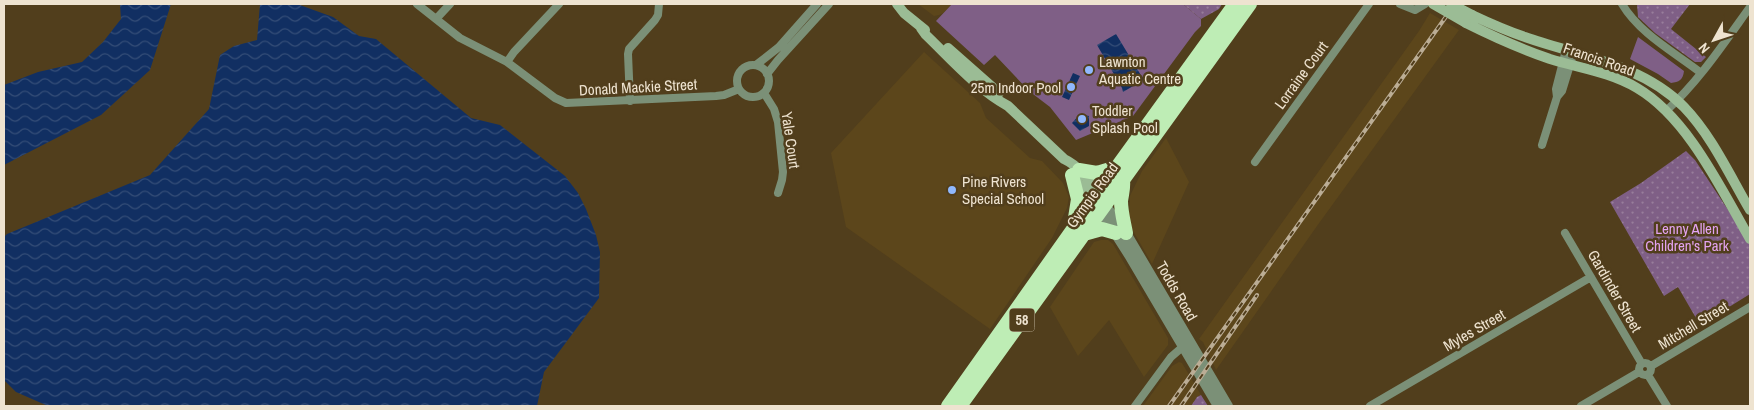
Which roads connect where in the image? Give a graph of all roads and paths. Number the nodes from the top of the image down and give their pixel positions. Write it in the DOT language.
graph roads {
  1 [pos="417,4"];
  2 [pos="450,4"];
  3 [pos="559,4"];
  4 [pos="659,4"];
  5 [pos="818,4"];
  6 [pos="829,4"];
  7 [pos="888,4"];
  8 [pos="897,4"];
  9 [pos="1235,4"];
  10 [pos="1250,4"];
  11 [pos="1369,4"];
  12 [pos="1400,4"];
  13 [pos="1425,4"];
  14 [pos="1433,4"];
  15 [pos="1451,4"];
  16 [pos="1622,4"];
  17 [pos="1750,7"];
  18 [pos="904,13"];
  19 [pos="436,19"];
  20 [pos="1469,19"];
  21 [pos="1570,51"];
  22 [pos="507,62"];
  23 [pos="1567,63"];
  24 [pos="756,65"];
  25 [pos="1701,73"];
  26 [pos="767,74"];
  27 [pos="739,89"];
  28 [pos="764,93"];
  29 [pos="1677,100"];
  30 [pos="630,101"];
  31 [pos="1666,111"];
  32 [pos="1542,144"];
  33 [pos="1255,162"];
  34 [pos="1116,167"];
  35 [pos="1076,172"];
  36 [pos="1123,180"];
  37 [pos="778,193"];
  38 [pos="1099,202"];
  39 [pos="1750,210"];
  40 [pos="1079,231"];
  41 [pos="1121,233"];
  42 [pos="1565,233"];
  43 [pos="1750,239"];
  44 [pos="1591,277"];
  45 [pos="1750,307"];
  46 [pos="1186,344"];
  47 [pos="1642,364"];
  48 [pos="1650,366"];
  49 [pos="1640,372"];
  50 [pos="1648,375"];
  51 [pos="948,406"];
  52 [pos="960,406"];
  53 [pos="1135,406"];
  54 [pos="1218,406"];
  55 [pos="1228,406"];
  56 [pos="1370,406"];
  57 [pos="1581,406"];
  58 [pos="1667,406"];
  1 -- 19 [label="street, Donald Mackie Street"];
  2 -- 19 [label="street"];
  3 -- 22 [label="street"];
  4 -- 30 [label="street"];
  5 -- 24 [label="street"];
  6 -- 26 [label="street"];
  7 -- 18 [label="main road"];
  8 -- 18 [label="main road"];
  9 -- 34 [label="highway, Gympie Road / 58"];
  10 -- 36 [label="highway, Gympie Road / 58"];
  11 -- 33 [label="street, Lorraine Court"];
  12 -- 13 [label="street"];
  14 -- 20 [label="main road, Francis Road, bridge"];
  15 -- 20 [label="main road, Francis Road, bridge"];
  16 -- 25 [label="street"];
  17 -- 25 [label="street"];
  18 -- 35 [label="main road"];
  19 -- 22 [label="street, Donald Mackie Street"];
  20 -- 21 [label="main road, Francis Road"];
  20 -- 23 [label="main road, Francis Road"];
  21 -- 23 [label="street"];
  21 -- 29 [label="main road, Francis Road"];
  22 -- 30 [label="street, Donald Mackie Street"];
  23 -- 31 [label="main road, Francis Road"];
  23 -- 32 [label="street"];
  24 -- 26 [label="street"];
  24 -- 27 [label="street"];
  25 -- 29 [label="street"];
  26 -- 28 [label="street"];
  27 -- 28 [label="street"];
  27 -- 30 [label="street, Donald Mackie Street"];
  28 -- 37 [label="street, Yale Court"];
  29 -- 31 [label="street"];
  29 -- 39 [label="main road, Francis Road"];
  31 -- 43 [label="main road, Francis Road"];
  34 -- 35 [label="highway"];
  34 -- 38 [label="highway, Gympie Road / 58"];
  35 -- 38 [label="main road"];
  35 -- 40 [label="highway"];
  36 -- 38 [label="highway, Gympie Road / 58"];
  36 -- 41 [label="highway"];
  38 -- 40 [label="highway, Gympie Road / 58"];
  38 -- 41 [label="street, Todds Road"];
  40 -- 41 [label="highway"];
  40 -- 51 [label="highway, Gympie Road / 58"];
  40 -- 52 [label="highway, Gympie Road / 58"];
  41 -- 46 [label="street, Todds Road"];
  42 -- 44 [label="street, Gardinder Street"];
  44 -- 47 [label="street, Gardinder Street"];
  44 -- 56 [label="street, Myles Street"];
  45 -- 48 [label="street, Mitchell Street"];
  46 -- 53 [label="street"];
  46 -- 54 [label="street, Todds Road"];
  46 -- 55 [label="street, Todds Road"];
  47 -- 48 [label="street"];
  47 -- 49 [label="street"];
  48 -- 50 [label="street"];
  49 -- 50 [label="street"];
  49 -- 57 [label="street"];
  50 -- 58 [label="street"];
}
